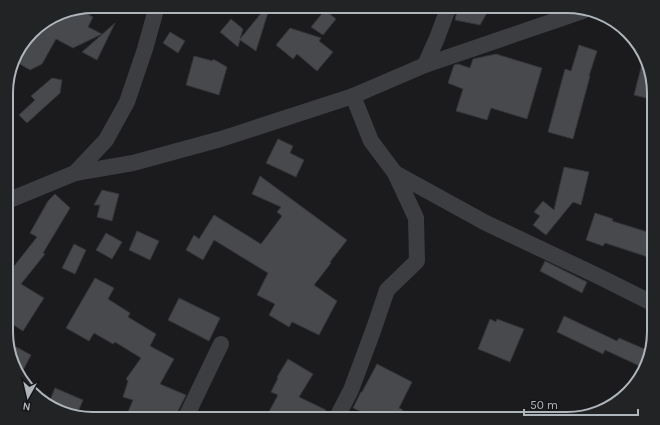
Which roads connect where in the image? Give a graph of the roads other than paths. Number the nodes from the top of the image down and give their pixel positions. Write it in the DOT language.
graph roads {
  1 [pos="155,13"];
  2 [pos="446,13"];
  3 [pos="575,14"];
  4 [pos="425,66"];
  5 [pos="353,96"];
  6 [pos="75,173"];
  7 [pos="395,173"];
  8 [pos="13,199"];
  9 [pos="647,300"];
  10 [pos="222,344"];
  11 [pos="188,412"];
  12 [pos="340,412"];
  1 -- 6 [label="street"];
  2 -- 4 [label="street"];
  3 -- 4 [label="street"];
  4 -- 5 [label="street"];
  5 -- 6 [label="street"];
  5 -- 7 [label="street"];
  6 -- 8 [label="street"];
  7 -- 9 [label="street"];
  7 -- 12 [label="street"];
  10 -- 11 [label="street"];
}
